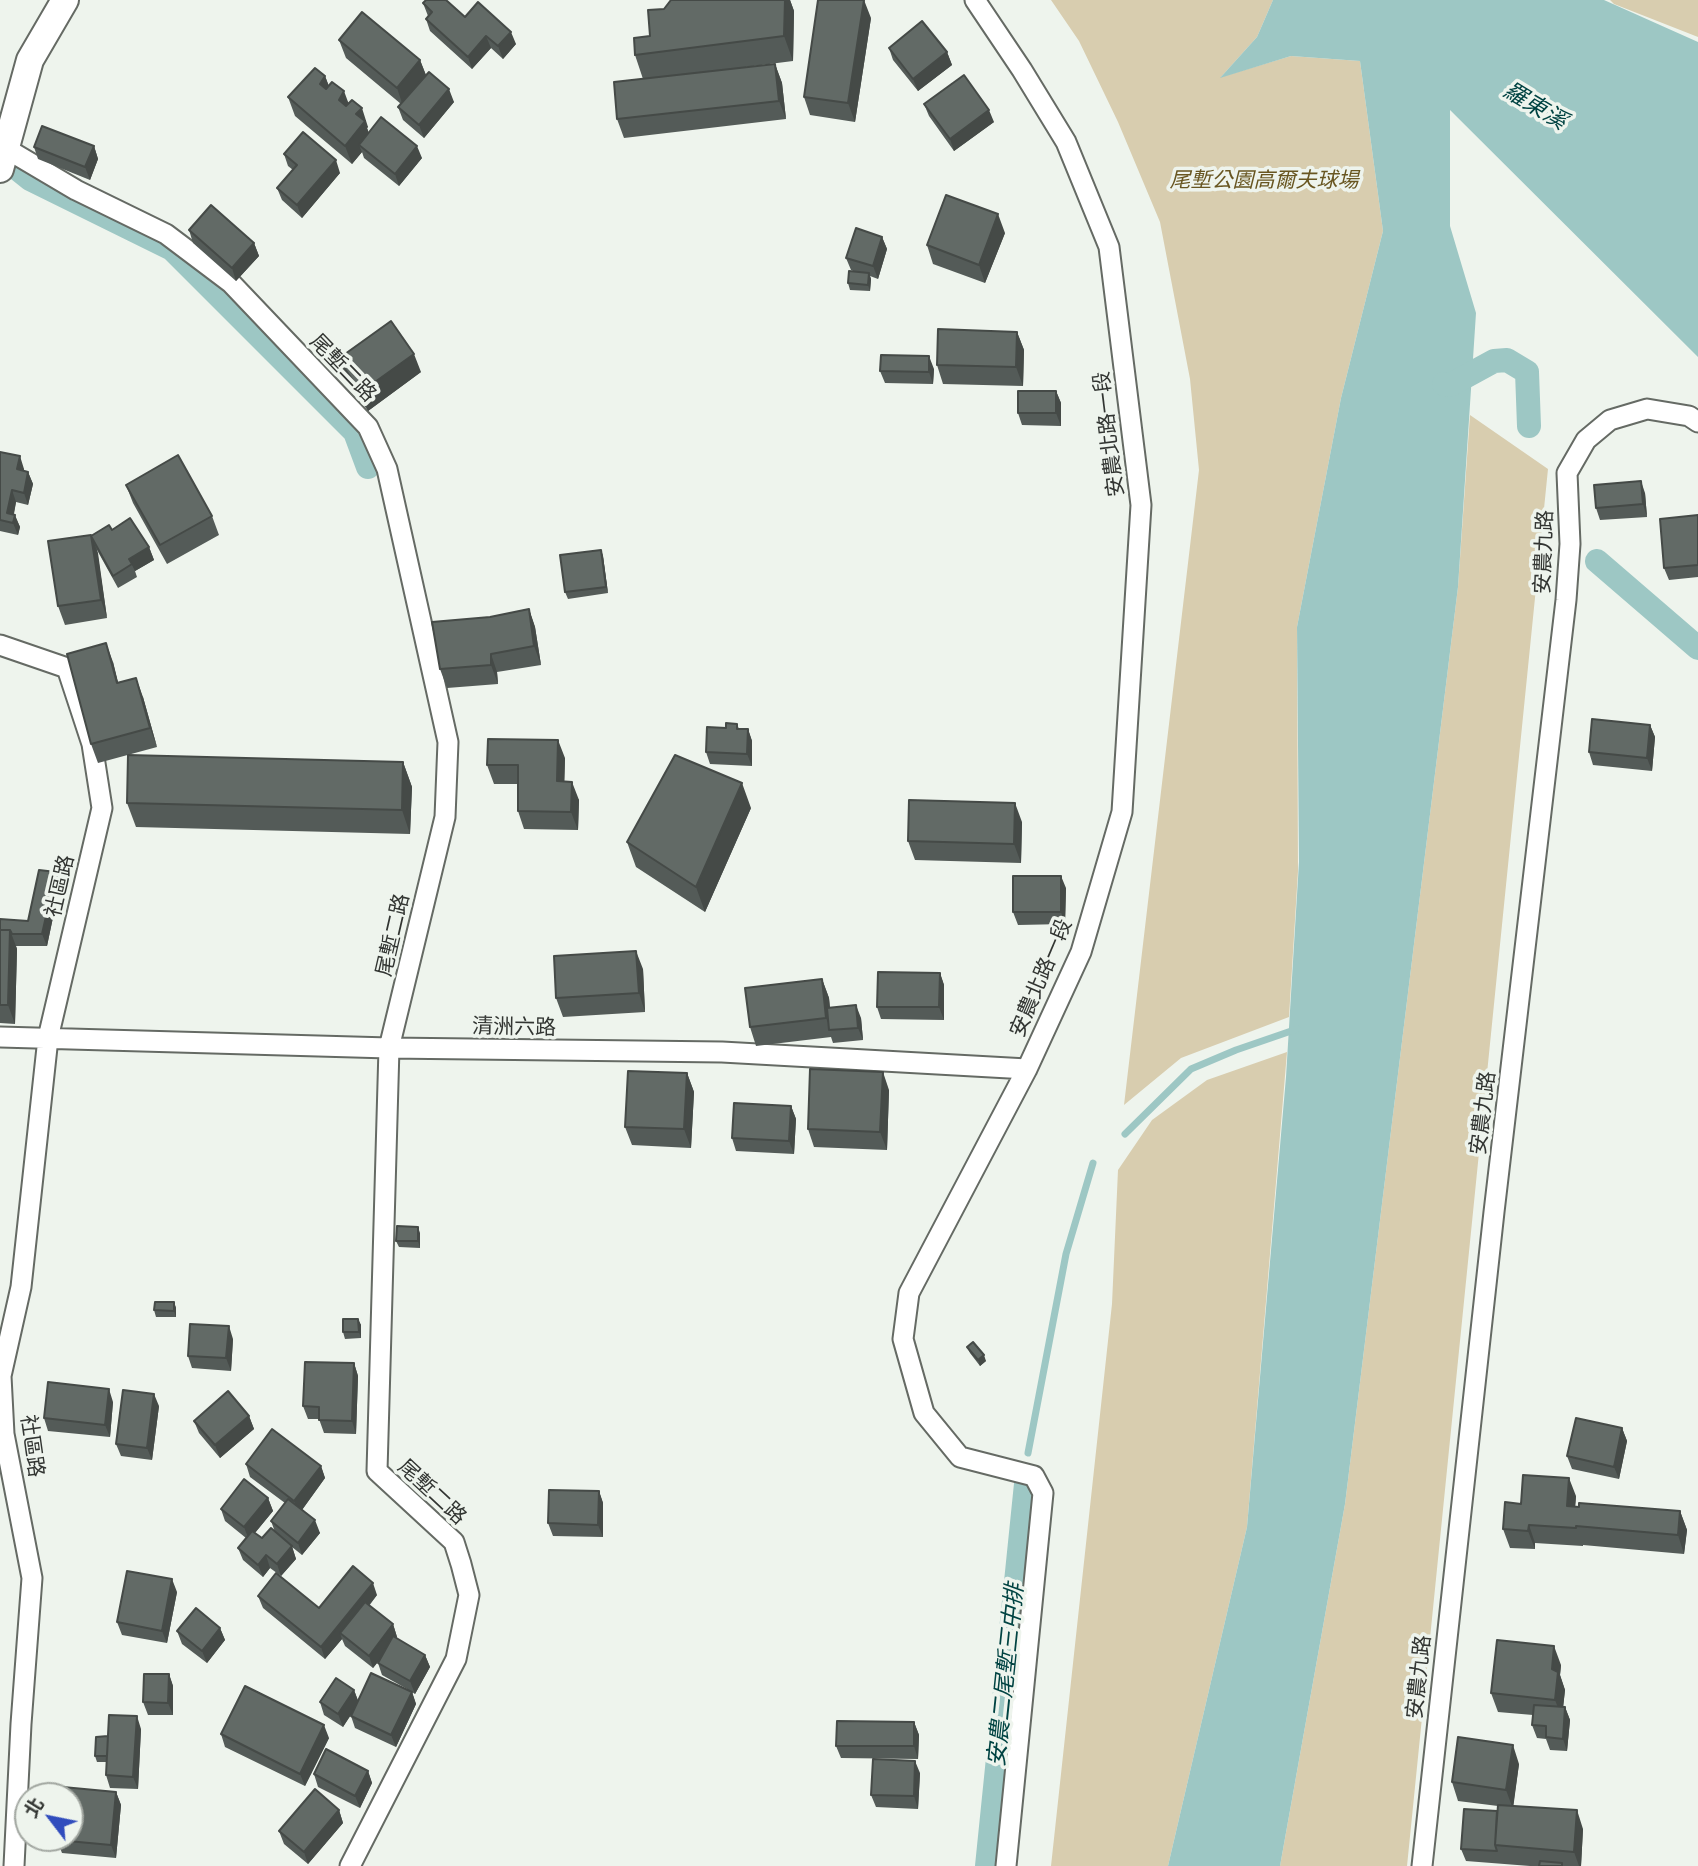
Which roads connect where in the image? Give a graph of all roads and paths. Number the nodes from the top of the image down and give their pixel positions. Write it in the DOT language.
graph roads {
  1 [pos="65,0"];
  2 [pos="975,0"];
  3 [pos="2,153"];
  4 [pos="1698,422"];
  5 [pos="0,645"];
  6 [pos="0,1037"];
  7 [pos="48,1038"];
  8 [pos="389,1048"];
  9 [pos="1027,1069"];
  10 [pos="14,1866"];
  11 [pos="350,1866"];
  12 [pos="1006,1866"];
  13 [pos="1422,1866"];
  1 -- 3 [label="main road"];
  2 -- 9 [label="street, 安農北路一段"];
  3 -- 8 [label="street, 尾塹二路"];
  4 -- 13 [label="street, 安農九路"];
  5 -- 7 [label="street, 社區路"];
  6 -- 7 [label="street, 清洲六路"];
  7 -- 8 [label="street, 清洲六路"];
  7 -- 10 [label="street, 社區路"];
  8 -- 9 [label="street, 清洲六路"];
  8 -- 11 [label="street, 尾塹二路"];
  9 -- 12 [label="street, 安農北路一段"];
}
